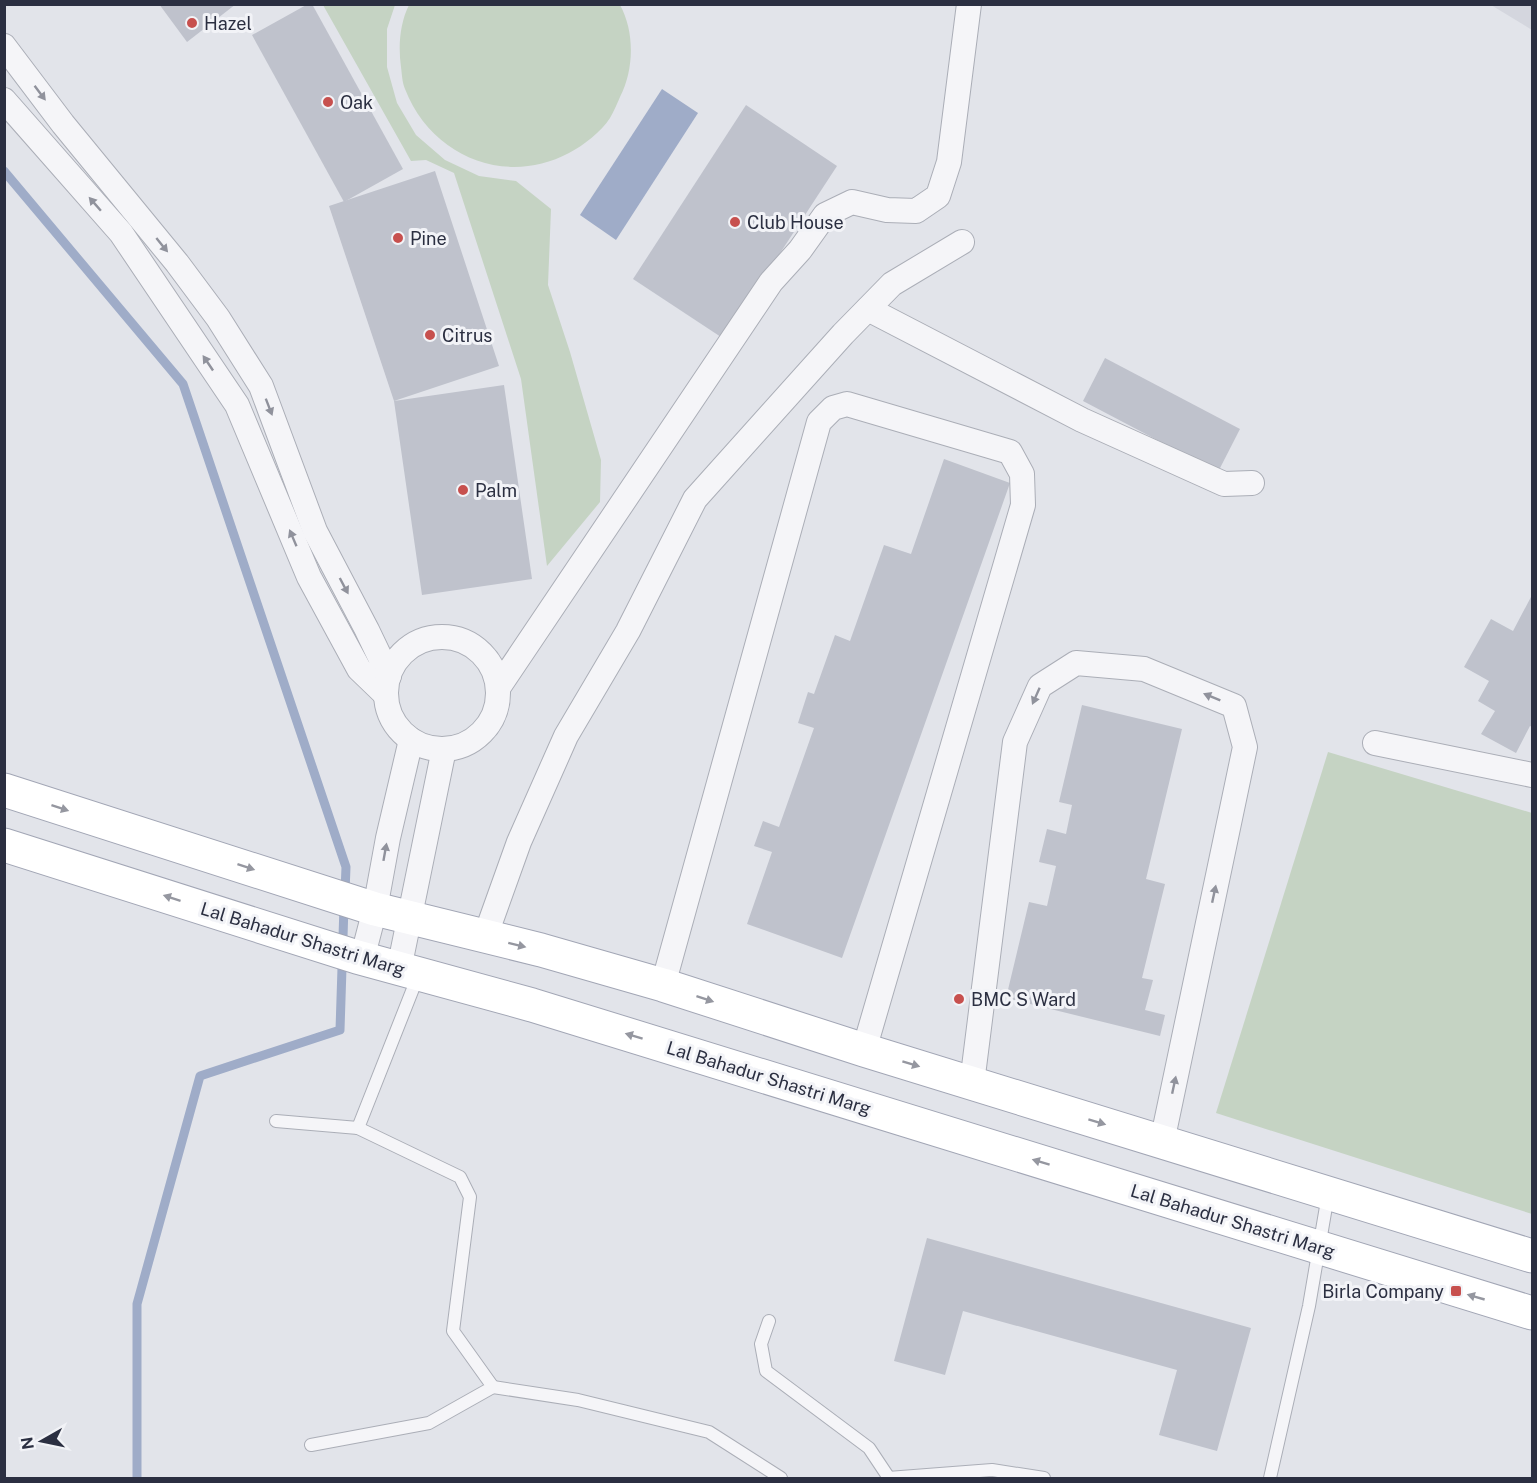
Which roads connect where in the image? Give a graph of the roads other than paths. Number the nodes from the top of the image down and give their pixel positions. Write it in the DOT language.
graph roads {
  1 [pos="969,4"];
  2 [pos="4,46"];
  3 [pos="4,100"];
  4 [pos="962,242"];
  5 [pos="868,309"];
  6 [pos="1252,483"];
  7 [pos="387,685"];
  8 [pos="498,688"];
  9 [pos="411,740"];
  10 [pos="1375,743"];
  11 [pos="444,749"];
  12 [pos="1533,775"];
  13 [pos="4,790"];
  14 [pos="4,844"];
  15 [pos="355,903"];
  16 [pos="410,918"];
  17 [pos="485,937"];
  18 [pos="349,955"];
  19 [pos="409,972"];
  20 [pos="663,985"];
  21 [pos="864,1050"];
  22 [pos="972,1083"];
  23 [pos="276,1121"];
  24 [pos="358,1128"];
  25 [pos="1162,1142"];
  26 [pos="1328,1193"];
  27 [pos="1318,1247"];
  28 [pos="1533,1256"];
  29 [pos="1533,1313"];
  30 [pos="769,1321"];
  31 [pos="493,1387"];
  32 [pos="311,1445"];
  33 [pos="889,1478"];
  34 [pos="1036,1478"];
  35 [pos="781,1479"];
  36 [pos="1270,1479"];
  1 -- 8 [label="street"];
  2 -- 7 [label="street, one-way"];
  7 -- 3 [label="street, one-way"];
  4 -- 5 [label="street"];
  5 -- 6 [label="street"];
  5 -- 17 [label="street"];
  7 -- 8 [label="street"];
  7 -- 9 [label="street"];
  8 -- 11 [label="street"];
  9 -- 11 [label="street"];
  15 -- 9 [label="street, one-way"];
  10 -- 12 [label="street"];
  11 -- 16 [label="street"];
  13 -- 15 [label="main road, one-way"];
  18 -- 14 [label="main road, Lal Bahadur Shastri Marg, one-way"];
  15 -- 16 [label="main road"];
  15 -- 18 [label="street"];
  16 -- 17 [label="main road"];
  16 -- 19 [label="street"];
  17 -- 20 [label="main road, one-way"];
  18 -- 19 [label="main road, Lal Bahadur Shastri Marg"];
  19 -- 24 [label="lane"];
  27 -- 19 [label="main road, Lal Bahadur Shastri Marg, one-way"];
  20 -- 21 [label="main road, one-way"];
  20 -- 21 [label="street"];
  21 -- 22 [label="main road, one-way"];
  22 -- 25 [label="main road, one-way"];
  25 -- 22 [label="street, one-way"];
  23 -- 24 [label="lane"];
  24 -- 31 [label="lane"];
  25 -- 26 [label="main road"];
  26 -- 27 [label="lane"];
  26 -- 28 [label="main road"];
  29 -- 27 [label="main road, Lal Bahadur Shastri Marg, one-way"];
  27 -- 36 [label="lane"];
  30 -- 33 [label="lane"];
  31 -- 32 [label="lane"];
  31 -- 35 [label="lane"];
  33 -- 34 [label="lane"];
}
